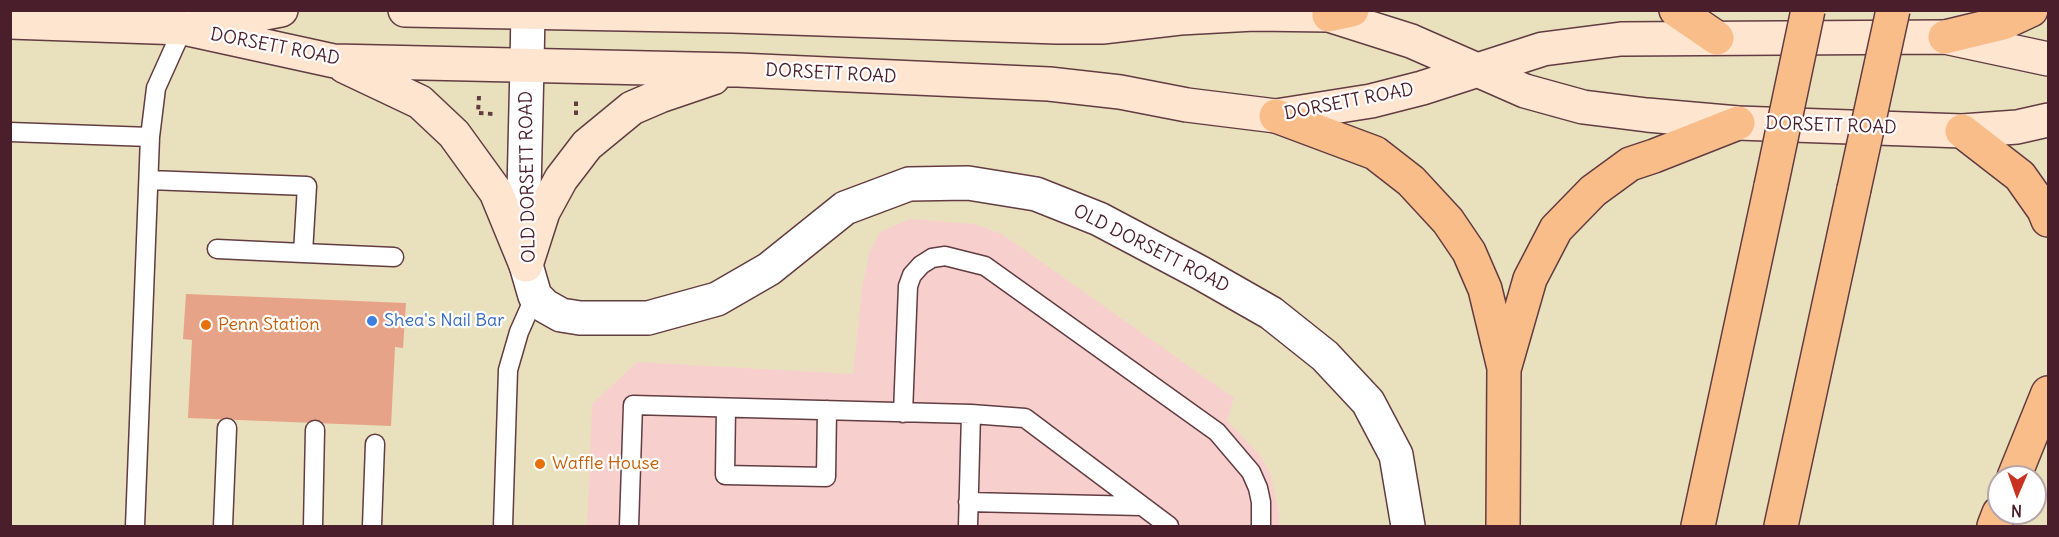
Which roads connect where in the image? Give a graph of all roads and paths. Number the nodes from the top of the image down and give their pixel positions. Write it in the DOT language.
graph roads {
  1 [pos="281,10"];
  2 [pos="405,10"];
  3 [pos="1676,10"];
  4 [pos="1808,10"];
  5 [pos="1893,10"];
  6 [pos="2031,10"];
  7 [pos="528,12"];
  8 [pos="1281,12"];
  9 [pos="725,13"];
  10 [pos="1340,13"];
  11 [pos="903,16"];
  12 [pos="130,19"];
  13 [pos="184,19"];
  14 [pos="1110,19"];
  15 [pos="10,22"];
  16 [pos="1945,37"];
  17 [pos="1718,38"];
  18 [pos="2049,59"];
  19 [pos="334,62"];
  20 [pos="527,65"];
  21 [pos="738,70"];
  22 [pos="1475,70"];
  23 [pos="479,96"];
  24 [pos="496,114"];
  25 [pos="567,116"];
  26 [pos="1276,116"];
  27 [pos="576,117"];
  28 [pos="2049,120"];
  29 [pos="1738,123"];
  30 [pos="1962,131"];
  31 [pos="10,132"];
  32 [pos="150,137"];
  33 [pos="149,180"];
  34 [pos="2049,220"];
  35 [pos="216,249"];
  36 [pos="303,253"];
  37 [pos="394,257"];
  38 [pos="526,265"];
  39 [pos="536,296"];
  40 [pos="1504,368"];
  41 [pos="2049,393"];
  42 [pos="726,408"];
  43 [pos="827,410"];
  44 [pos="903,413"];
  45 [pos="971,414"];
  46 [pos="227,428"];
  47 [pos="315,430"];
  48 [pos="375,444"];
  49 [pos="2019,465"];
  50 [pos="968,502"];
  51 [pos="1141,506"];
  52 [pos="135,526"];
  53 [pos="223,526"];
  54 [pos="313,526"];
  55 [pos="372,526"];
  56 [pos="503,526"];
  57 [pos="629,526"];
  58 [pos="968,526"];
  59 [pos="1169,526"];
  60 [pos="1261,526"];
  61 [pos="1408,526"];
  62 [pos="1503,526"];
  63 [pos="1698,526"];
  64 [pos="1781,526"];
  1 -- 13 [label="main road, DORSETT ROAD"];
  2 -- 7 [label="main road, DORSETT ROAD"];
  3 -- 17 [label="highway"];
  4 -- 63 [label="highway, bridge"];
  5 -- 64 [label="highway, bridge"];
  6 -- 16 [label="highway"];
  7 -- 9 [label="main road, DORSETT ROAD"];
  7 -- 20 [label="street, OLD DORSETT ROAD"];
  8 -- 10 [label="main road, DORSETT ROAD"];
  8 -- 14 [label="main road, DORSETT ROAD"];
  9 -- 11 [label="main road, DORSETT ROAD"];
  10 -- 22 [label="main road, DORSETT ROAD"];
  11 -- 14 [label="main road, DORSETT ROAD"];
  12 -- 13 [label="main road, DORSETT ROAD"];
  12 -- 15 [label="main road, DORSETT ROAD"];
  13 -- 19 [label="main road, DORSETT ROAD"];
  13 -- 32 [label="lane"];
  16 -- 17 [label="main road, DORSETT ROAD"];
  16 -- 18 [label="main road, DORSETT ROAD"];
  17 -- 22 [label="main road, DORSETT ROAD"];
  19 -- 20 [label="main road, DORSETT ROAD"];
  19 -- 38 [label="main road"];
  20 -- 21 [label="main road, DORSETT ROAD"];
  20 -- 38 [label="street, OLD DORSETT ROAD"];
  21 -- 26 [label="main road, DORSETT ROAD"];
  21 -- 38 [label="main road"];
  22 -- 26 [label="main road, DORSETT ROAD"];
  22 -- 29 [label="main road, DORSETT ROAD"];
  23 -- 24 [label="path"];
  25 -- 27 [label="path"];
  26 -- 40 [label="highway"];
  28 -- 30 [label="main road, DORSETT ROAD"];
  29 -- 30 [label="main road, DORSETT ROAD"];
  29 -- 40 [label="highway"];
  30 -- 34 [label="highway"];
  31 -- 32 [label="lane"];
  32 -- 33 [label="lane"];
  33 -- 36 [label="lane"];
  33 -- 52 [label="lane"];
  35 -- 36 [label="lane"];
  36 -- 37 [label="lane"];
  38 -- 39 [label="street, OLD DORSETT ROAD"];
  39 -- 56 [label="lane"];
  39 -- 61 [label="street, OLD DORSETT ROAD"];
  40 -- 62 [label="highway"];
  41 -- 49 [label="highway"];
  42 -- 43 [label="lane"];
  42 -- 43 [label="lane"];
  42 -- 57 [label="lane"];
  43 -- 44 [label="lane"];
  44 -- 45 [label="lane"];
  44 -- 60 [label="lane"];
  45 -- 50 [label="lane"];
  45 -- 51 [label="lane"];
  46 -- 53 [label="lane"];
  47 -- 54 [label="lane"];
  48 -- 55 [label="lane"];
  50 -- 51 [label="lane"];
  50 -- 58 [label="lane"];
  51 -- 59 [label="lane"];
}
